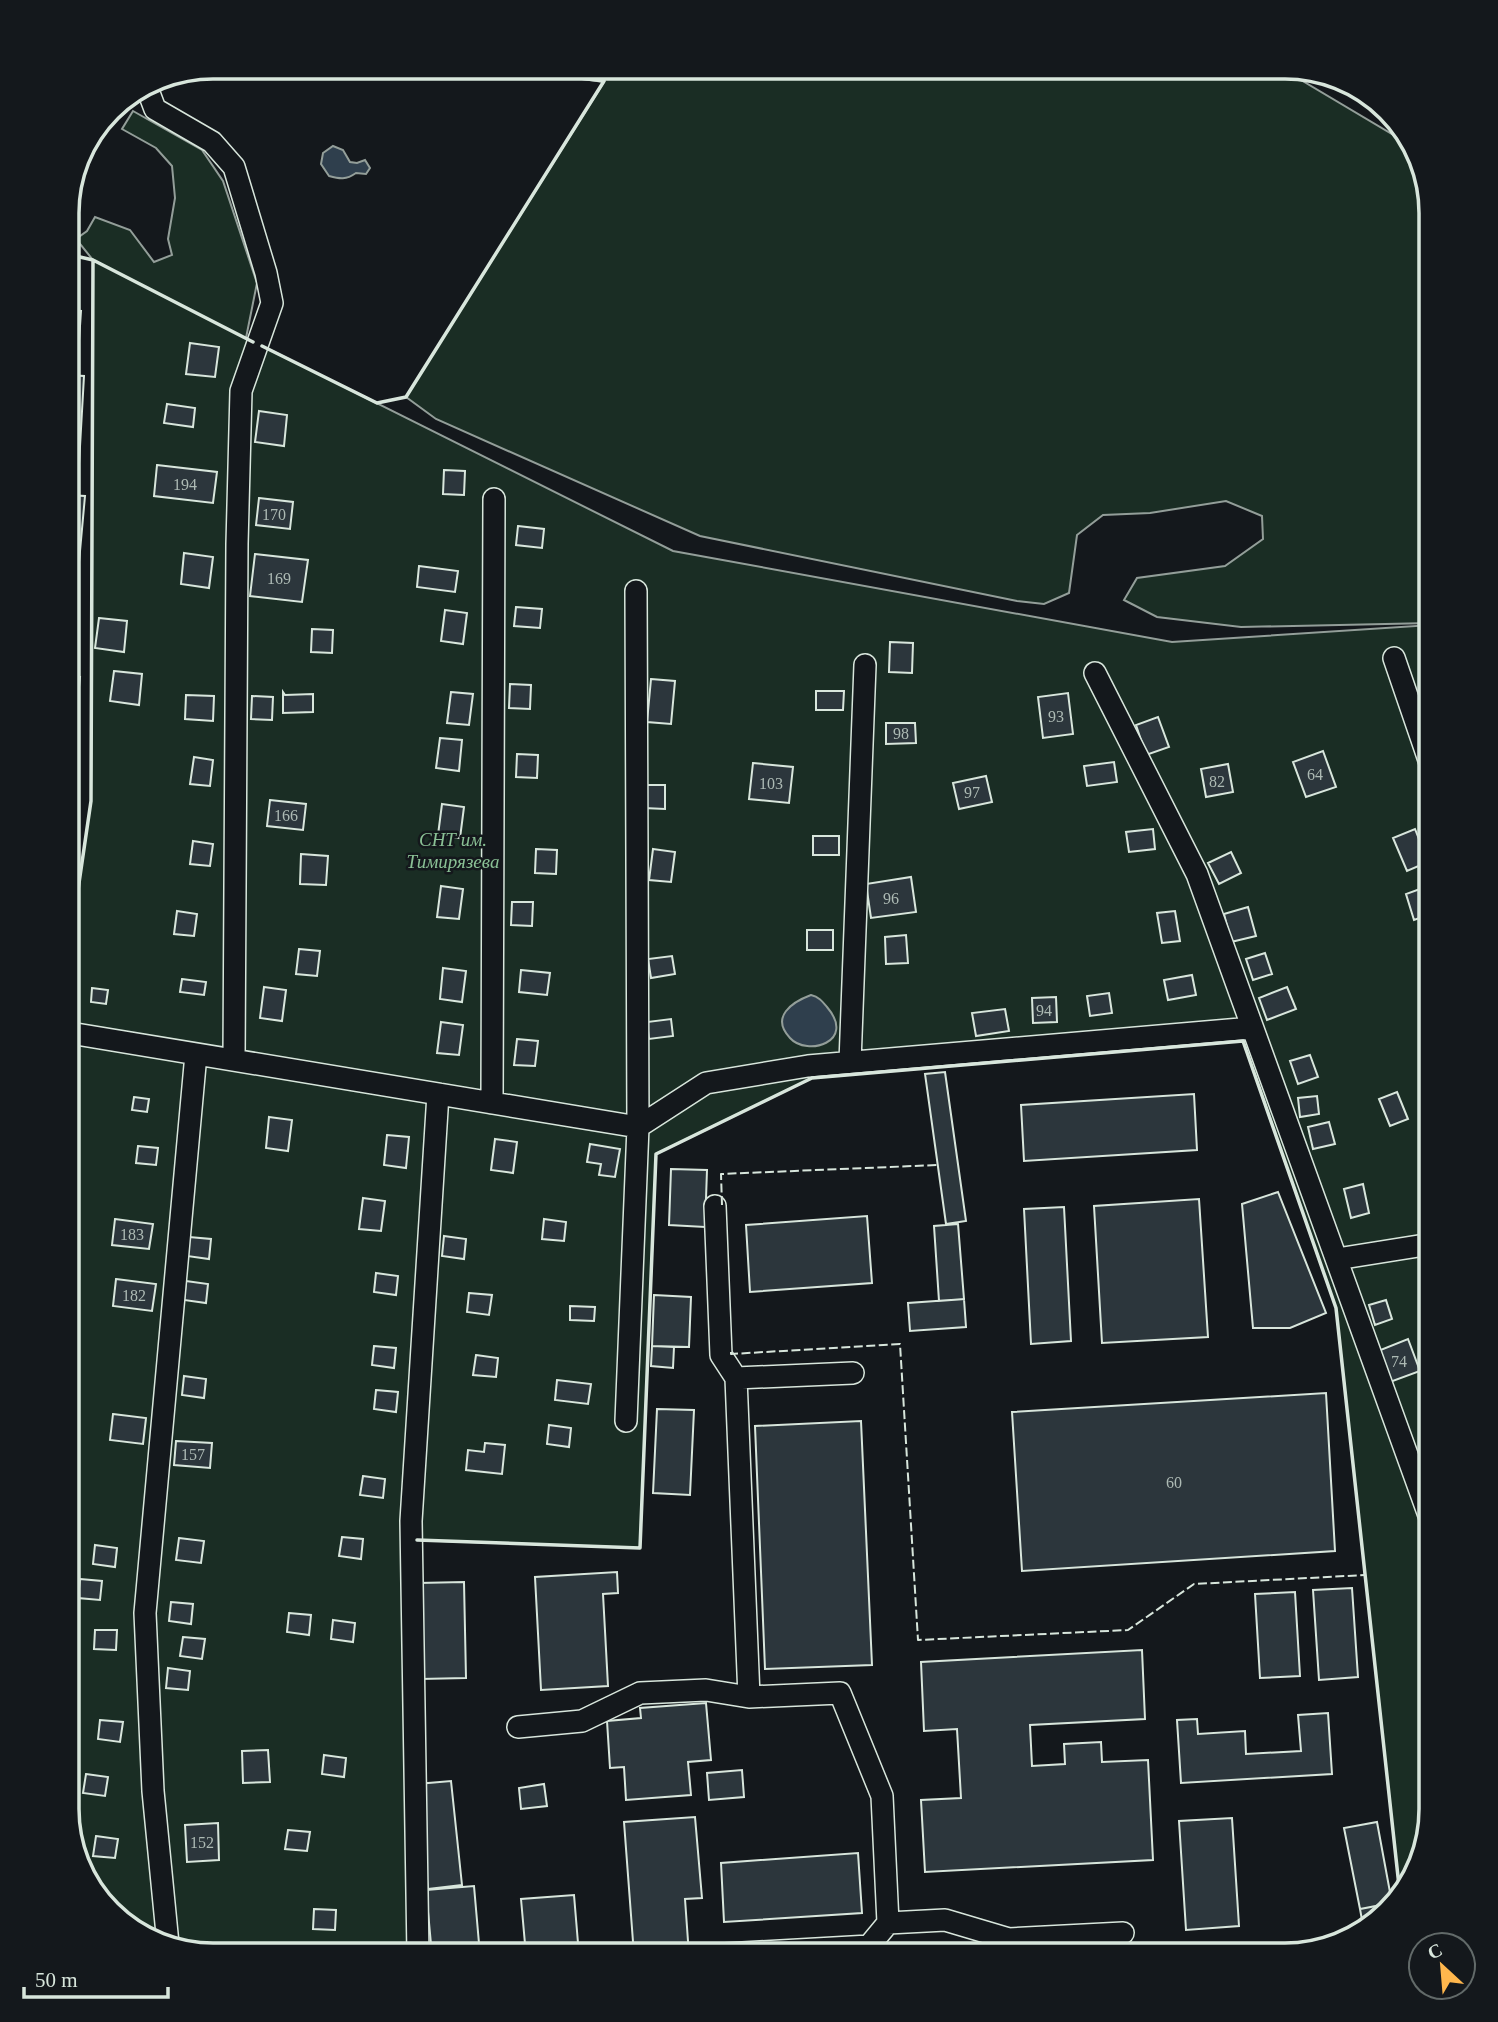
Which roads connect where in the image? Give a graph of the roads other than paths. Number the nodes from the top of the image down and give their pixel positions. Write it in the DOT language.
graph roads {
  1 [pos="150,95"];
  2 [pos="494,499"];
  3 [pos="636,591"];
  4 [pos="1394,658"];
  5 [pos="865,665"];
  6 [pos="1095,673"];
  7 [pos="1419,729"];
  8 [pos="1252,1028"];
  9 [pos="79,1034"];
  10 [pos="196,1054"];
  11 [pos="234,1060"];
  12 [pos="850,1062"];
  13 [pos="438,1094"];
  14 [pos="492,1103"];
  15 [pos="638,1127"];
  16 [pos="715,1206"];
  17 [pos="1419,1246"];
  18 [pos="1337,1259"];
  19 [pos="853,1373"];
  20 [pos="736,1378"];
  21 [pos="626,1420"];
  22 [pos="1419,1485"];
  23 [pos="749,1697"];
  24 [pos="518,1727"];
  25 [pos="888,1923"];
  26 [pos="1123,1933"];
  27 [pos="167,1935"];
  28 [pos="418,1943"];
  29 [pos="871,1943"];
  30 [pos="1000,1943"];
  31 [pos="1042,1943"];
  1 -- 11 [label="street"];
  2 -- 14 [label="street"];
  3 -- 15 [label="street"];
  4 -- 7 [label="street"];
  5 -- 12 [label="street"];
  6 -- 8 [label="street"];
  8 -- 12 [label="street"];
  8 -- 18 [label="street"];
  9 -- 10 [label="street"];
  10 -- 11 [label="street"];
  10 -- 27 [label="street"];
  11 -- 13 [label="street"];
  12 -- 15 [label="street"];
  13 -- 14 [label="street"];
  13 -- 28 [label="street"];
  14 -- 15 [label="street"];
  15 -- 21 [label="street"];
  16 -- 20 [label="street"];
  17 -- 18 [label="street"];
  18 -- 22 [label="street"];
  19 -- 20 [label="street"];
  20 -- 23 [label="street"];
  23 -- 24 [label="street"];
  23 -- 25 [label="street"];
  25 -- 29 [label="street"];
  25 -- 30 [label="street"];
  26 -- 31 [label="street"];
}
